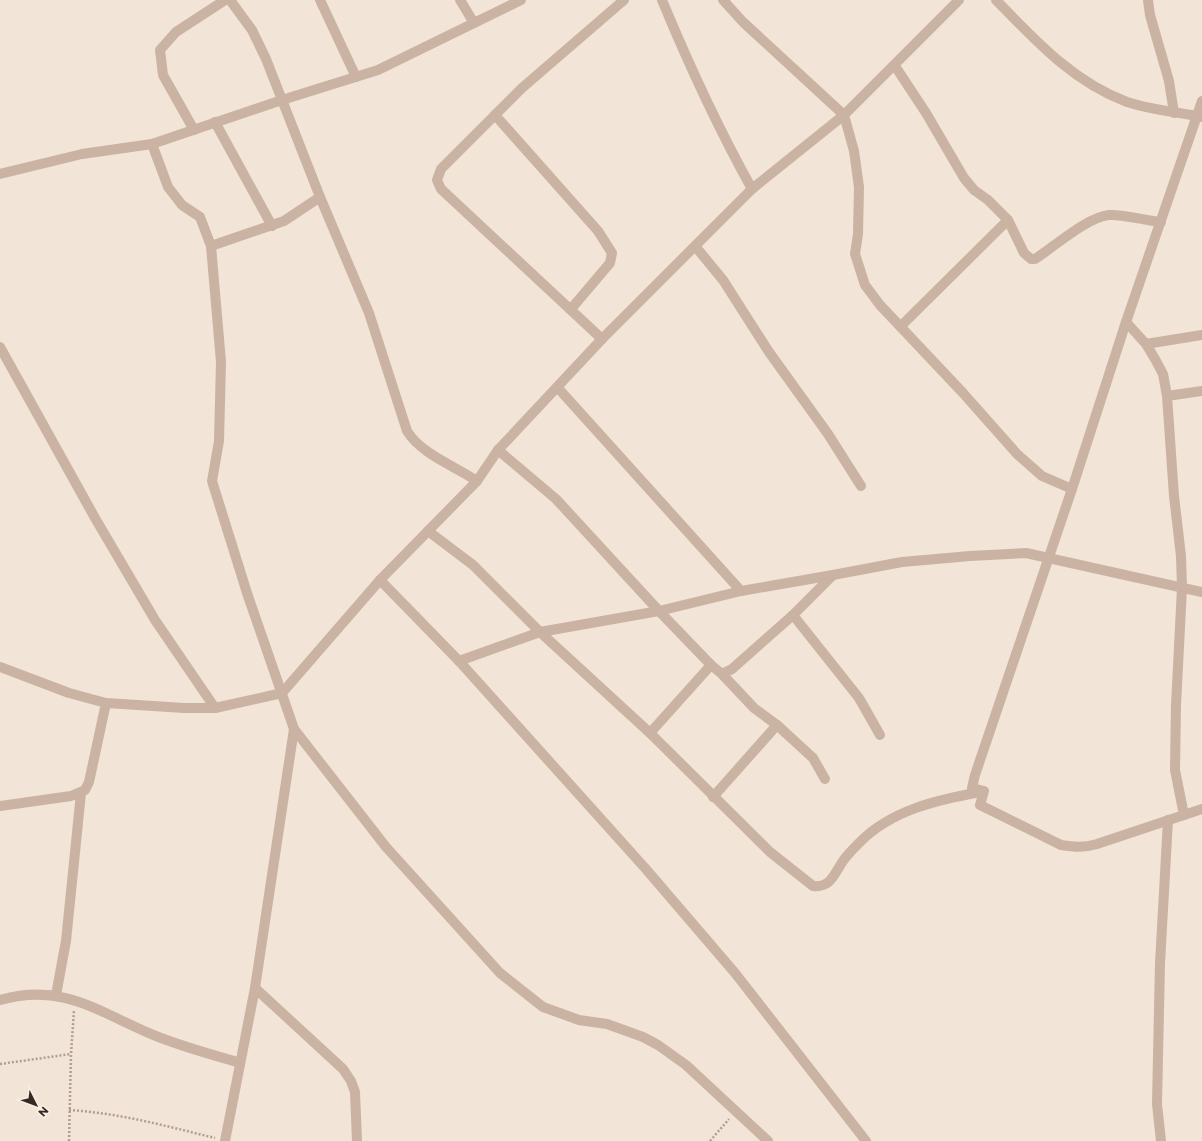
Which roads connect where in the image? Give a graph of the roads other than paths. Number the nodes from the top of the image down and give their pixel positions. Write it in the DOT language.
graph roads {
  1 [pos="225,0"];
  2 [pos="230,0"];
  3 [pos="320,0"];
  4 [pos="460,0"];
  5 [pos="521,0"];
  6 [pos="624,0"];
  7 [pos="662,0"];
  8 [pos="723,0"];
  9 [pos="959,0"];
  10 [pos="996,0"];
  11 [pos="1148,0"];
  12 [pos="474,23"];
  13 [pos="894,66"];
  14 [pos="356,77"];
  15 [pos="282,100"];
  16 [pos="1202,101"];
  17 [pos="1174,113"];
  18 [pos="495,115"];
  19 [pos="844,115"];
  20 [pos="1200,117"];
  21 [pos="215,122"];
  22 [pos="194,130"];
  23 [pos="152,144"];
  24 [pos="0,174"];
  25 [pos="752,189"];
  26 [pos="320,197"];
  27 [pos="1008,220"];
  28 [pos="1161,222"];
  29 [pos="272,226"];
  30 [pos="212,246"];
  31 [pos="695,246"];
  32 [pos="571,309"];
  33 [pos="1126,322"];
  34 [pos="900,326"];
  35 [pos="1202,335"];
  36 [pos="602,339"];
  37 [pos="1146,344"];
  38 [pos="0,346"];
  39 [pos="558,388"];
  40 [pos="1202,391"];
  41 [pos="1167,396"];
  42 [pos="498,450"];
  43 [pos="477,481"];
  44 [pos="861,486"];
  45 [pos="1072,489"];
  46 [pos="428,531"];
  47 [pos="1049,559"];
  48 [pos="833,575"];
  49 [pos="380,580"];
  50 [pos="1182,588"];
  51 [pos="741,591"];
  52 [pos="1202,592"];
  53 [pos="659,611"];
  54 [pos="793,615"];
  55 [pos="540,632"];
  56 [pos="459,660"];
  57 [pos="711,665"];
  58 [pos="0,667"];
  59 [pos="722,674"];
  60 [pos="282,693"];
  61 [pos="106,703"];
  62 [pos="215,708"];
  63 [pos="777,725"];
  64 [pos="294,729"];
  65 [pos="650,733"];
  66 [pos="880,735"];
  67 [pos="824,779"];
  68 [pos="984,791"];
  69 [pos="80,793"];
  70 [pos="713,797"];
  71 [pos="0,806"];
  72 [pos="1202,809"];
  73 [pos="1184,815"];
  74 [pos="1168,820"];
  75 [pos="255,988"];
  76 [pos="56,995"];
  77 [pos="0,1000"];
  78 [pos="240,1063"];
  79 [pos="225,1141"];
  80 [pos="357,1141"];
  81 [pos="768,1141"];
  82 [pos="866,1141"];
  83 [pos="1161,1141"];
  1 -- 22 [label="street"];
  2 -- 15 [label="street"];
  3 -- 14 [label="street"];
  4 -- 12 [label="street"];
  5 -- 12 [label="street"];
  6 -- 18 [label="street"];
  7 -- 25 [label="street"];
  8 -- 19 [label="street"];
  9 -- 13 [label="street"];
  10 -- 17 [label="street"];
  11 -- 17 [label="street"];
  12 -- 14 [label="street"];
  13 -- 19 [label="street"];
  13 -- 27 [label="street"];
  14 -- 15 [label="street"];
  15 -- 21 [label="street"];
  15 -- 26 [label="street"];
  16 -- 20 [label="street"];
  17 -- 20 [label="street"];
  18 -- 32 [label="street"];
  18 -- 32 [label="street"];
  19 -- 25 [label="street"];
  19 -- 34 [label="street"];
  20 -- 28 [label="street"];
  21 -- 22 [label="street"];
  21 -- 29 [label="street"];
  22 -- 23 [label="street"];
  23 -- 24 [label="street"];
  23 -- 30 [label="street"];
  25 -- 31 [label="street"];
  26 -- 29 [label="street"];
  26 -- 43 [label="street"];
  27 -- 28 [label="street"];
  27 -- 34 [label="street"];
  28 -- 33 [label="street"];
  29 -- 30 [label="street"];
  30 -- 60 [label="street"];
  31 -- 36 [label="street"];
  31 -- 44 [label="street"];
  32 -- 36 [label="street"];
  33 -- 37 [label="street"];
  33 -- 45 [label="street"];
  34 -- 45 [label="street"];
  35 -- 37 [label="street"];
  36 -- 39 [label="street"];
  37 -- 41 [label="street"];
  38 -- 62 [label="street"];
  39 -- 42 [label="street"];
  39 -- 51 [label="street"];
  40 -- 41 [label="street"];
  41 -- 50 [label="street"];
  42 -- 43 [label="street"];
  42 -- 53 [label="street"];
  43 -- 46 [label="street"];
  45 -- 47 [label="street"];
  46 -- 49 [label="street"];
  46 -- 55 [label="street"];
  47 -- 48 [label="street"];
  47 -- 50 [label="street"];
  47 -- 68 [label="street"];
  48 -- 51 [label="street"];
  48 -- 54 [label="street"];
  49 -- 56 [label="street"];
  49 -- 60 [label="street"];
  50 -- 52 [label="street"];
  50 -- 73 [label="street"];
  51 -- 53 [label="street"];
  53 -- 55 [label="street"];
  53 -- 57 [label="street"];
  54 -- 59 [label="street"];
  54 -- 66 [label="street"];
  55 -- 56 [label="street"];
  55 -- 65 [label="street"];
  56 -- 82 [label="street"];
  57 -- 59 [label="street"];
  57 -- 65 [label="street"];
  58 -- 61 [label="street"];
  59 -- 63 [label="street"];
  60 -- 62 [label="street"];
  60 -- 64 [label="street"];
  61 -- 62 [label="street"];
  61 -- 69 [label="street"];
  63 -- 67 [label="street"];
  63 -- 70 [label="street"];
  64 -- 75 [label="street"];
  64 -- 81 [label="street"];
  65 -- 70 [label="street"];
  68 -- 70 [label="street"];
  68 -- 74 [label="street"];
  69 -- 71 [label="street"];
  69 -- 76 [label="street"];
  72 -- 73 [label="street"];
  73 -- 74 [label="street"];
  74 -- 83 [label="street"];
  75 -- 78 [label="street"];
  75 -- 80 [label="street"];
  76 -- 77 [label="street"];
  76 -- 78 [label="street"];
  78 -- 79 [label="street"];
}
